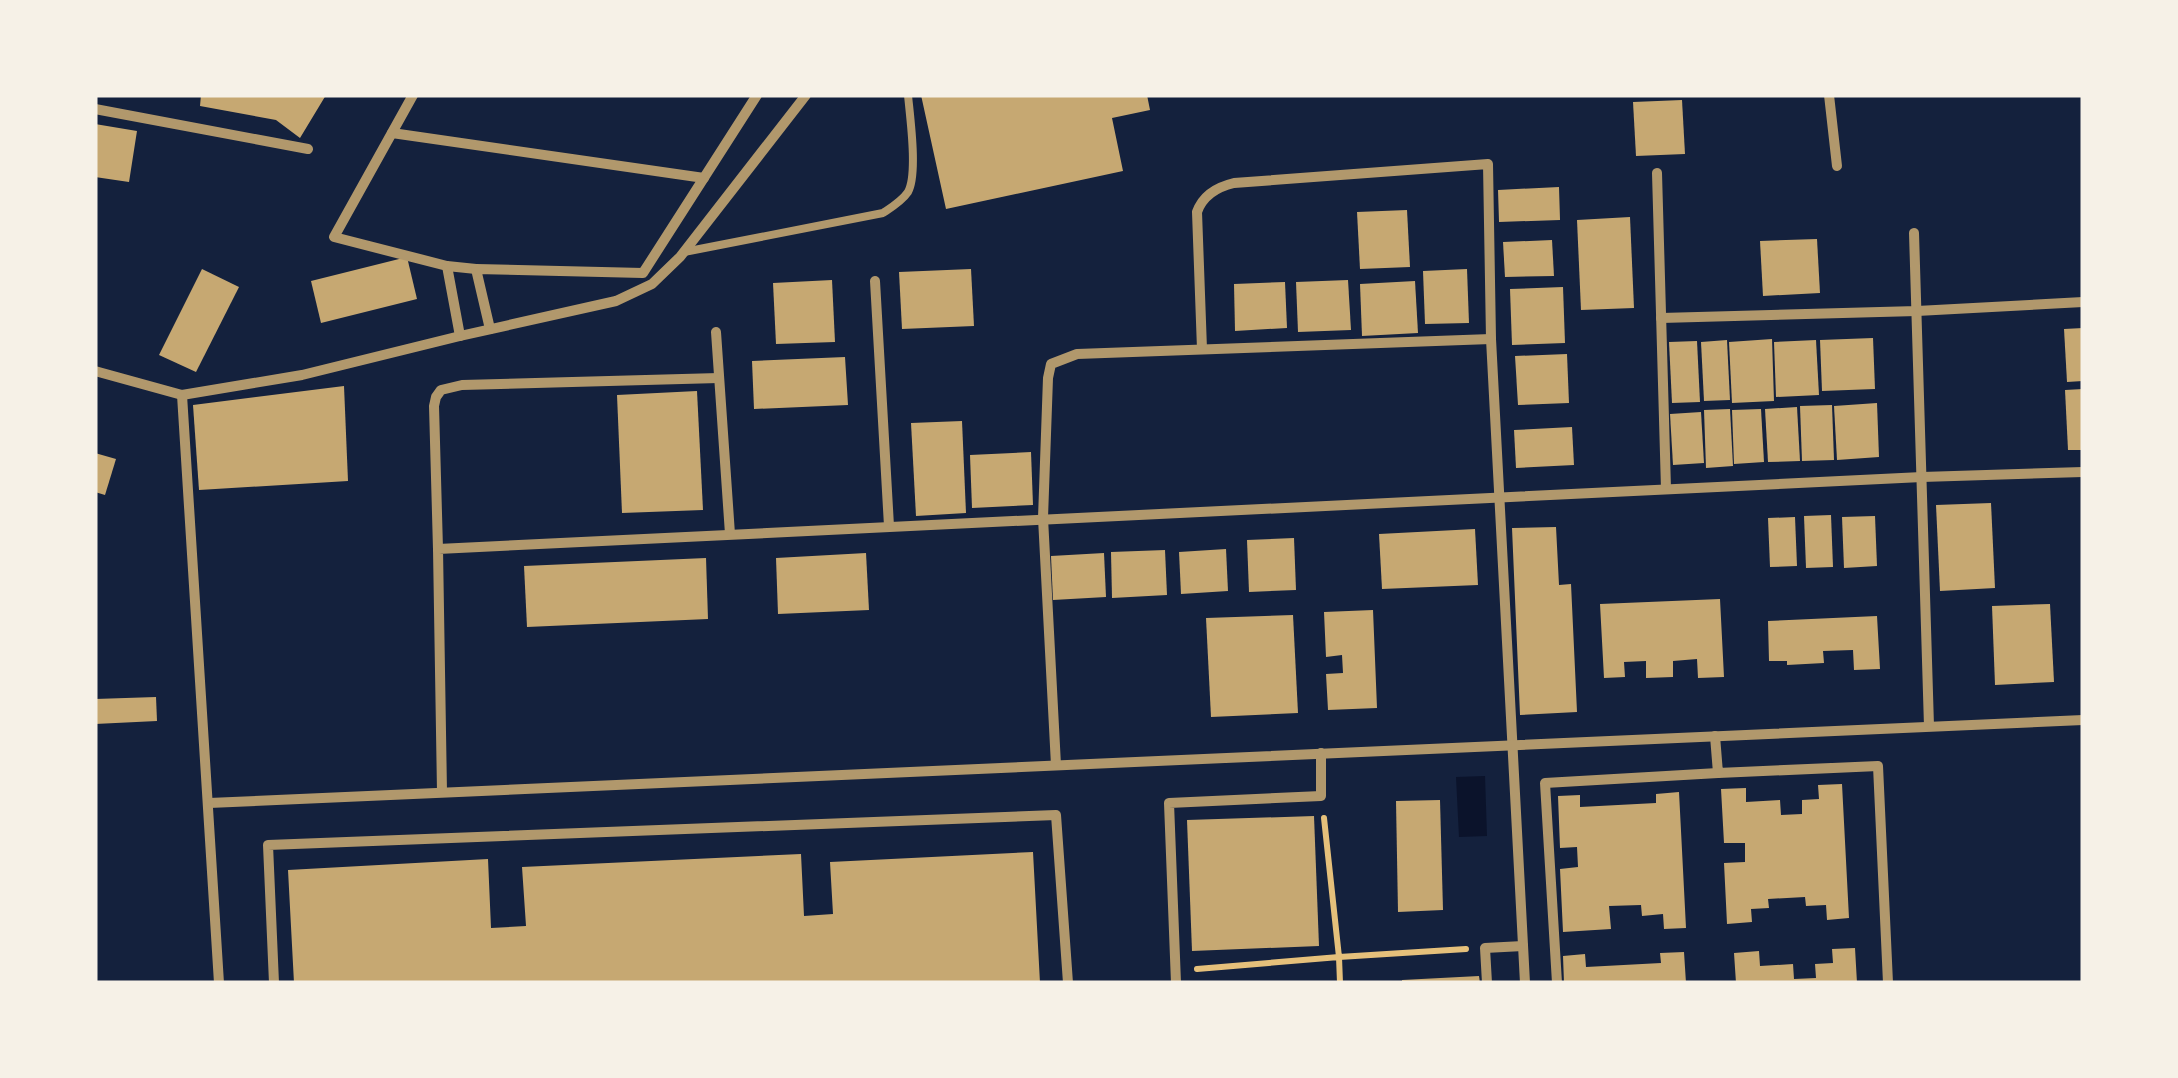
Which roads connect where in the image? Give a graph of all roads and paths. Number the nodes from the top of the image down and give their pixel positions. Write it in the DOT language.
graph roads {
  1 [pos="413,95"];
  2 [pos="758,95"];
  3 [pos="806,95"];
  4 [pos="908,95"];
  5 [pos="1828,95"];
  6 [pos="95,109"];
  7 [pos="392,133"];
  8 [pos="308,149"];
  9 [pos="1837,166"];
  10 [pos="1658,172"];
  11 [pos="704,178"];
  12 [pos="1914,233"];
  13 [pos="684,252"];
  14 [pos="447,266"];
  15 [pos="476,269"];
  16 [pos="875,281"];
  17 [pos="2083,302"];
  18 [pos="1916,310"];
  19 [pos="1662,318"];
  20 [pos="490,329"];
  21 [pos="716,332"];
  22 [pos="460,336"];
  23 [pos="1490,339"];
  24 [pos="1202,349"];
  25 [pos="95,371"];
  26 [pos="718,378"];
  27 [pos="182,395"];
  28 [pos="2083,472"];
  29 [pos="1922,477"];
  30 [pos="1666,489"];
  31 [pos="1498,497"];
  32 [pos="1043,518"];
  33 [pos="889,526"];
  34 [pos="730,534"];
  35 [pos="438,549"];
  36 [pos="2083,720"];
  37 [pos="1930,726"];
  38 [pos="1715,736"];
  39 [pos="1512,745"];
  40 [pos="1321,754"];
  41 [pos="1056,766"];
  42 [pos="1718,773"];
  43 [pos="442,792"];
  44 [pos="1322,796"];
  45 [pos="209,803"];
  46 [pos="1523,946"];
  47 [pos="1485,948"];
  48 [pos="1339,957"];
  49 [pos="1176,977"];
  50 [pos="219,983"];
  51 [pos="274,983"];
  52 [pos="1068,983"];
  53 [pos="1340,983"];
  54 [pos="1487,983"];
  55 [pos="1525,983"];
  56 [pos="1558,983"];
  57 [pos="1888,983"];
  1 -- 7 [label="street"];
  2 -- 11 [label="street"];
  3 -- 13 [label="street"];
  4 -- 13 [label="lane"];
  5 -- 9 [label="street"];
  6 -- 8 [label="street"];
  7 -- 11 [label="street"];
  7 -- 14 [label="street"];
  10 -- 19 [label="street"];
  11 -- 15 [label="street"];
  12 -- 18 [label="street"];
  13 -- 20 [label="street"];
  14 -- 15 [label="street"];
  14 -- 22 [label="street"];
  15 -- 20 [label="street"];
  16 -- 33 [label="street"];
  17 -- 18 [label="street"];
  18 -- 19 [label="street"];
  18 -- 29 [label="street"];
  19 -- 30 [label="street"];
  20 -- 22 [label="street"];
  21 -- 26 [label="street"];
  22 -- 27 [label="street"];
  23 -- 24 [label="street"];
  23 -- 24 [label="street"];
  23 -- 31 [label="street"];
  24 -- 32 [label="street"];
  25 -- 27 [label="street"];
  26 -- 34 [label="street"];
  26 -- 35 [label="street"];
  27 -- 45 [label="street"];
  28 -- 29 [label="street"];
  29 -- 30 [label="street"];
  29 -- 37 [label="street"];
  30 -- 31 [label="street"];
  31 -- 32 [label="street"];
  31 -- 39 [label="street"];
  32 -- 33 [label="street"];
  32 -- 41 [label="street"];
  33 -- 34 [label="street"];
  34 -- 35 [label="street"];
  35 -- 43 [label="street"];
  36 -- 37 [label="street"];
  37 -- 38 [label="street"];
  38 -- 39 [label="street"];
  38 -- 42 [label="street"];
  39 -- 40 [label="street"];
  39 -- 46 [label="street"];
  40 -- 41 [label="street"];
  40 -- 44 [label="street"];
  41 -- 43 [label="street"];
  42 -- 56 [label="street"];
  42 -- 57 [label="street"];
  43 -- 45 [label="street"];
  44 -- 48 [label="path"];
  44 -- 49 [label="street"];
  45 -- 50 [label="street"];
  46 -- 47 [label="street"];
  46 -- 55 [label="street"];
  47 -- 48 [label="path"];
  47 -- 54 [label="street"];
  48 -- 49 [label="path"];
  48 -- 53 [label="path"];
  51 -- 52 [label="street"];
}
